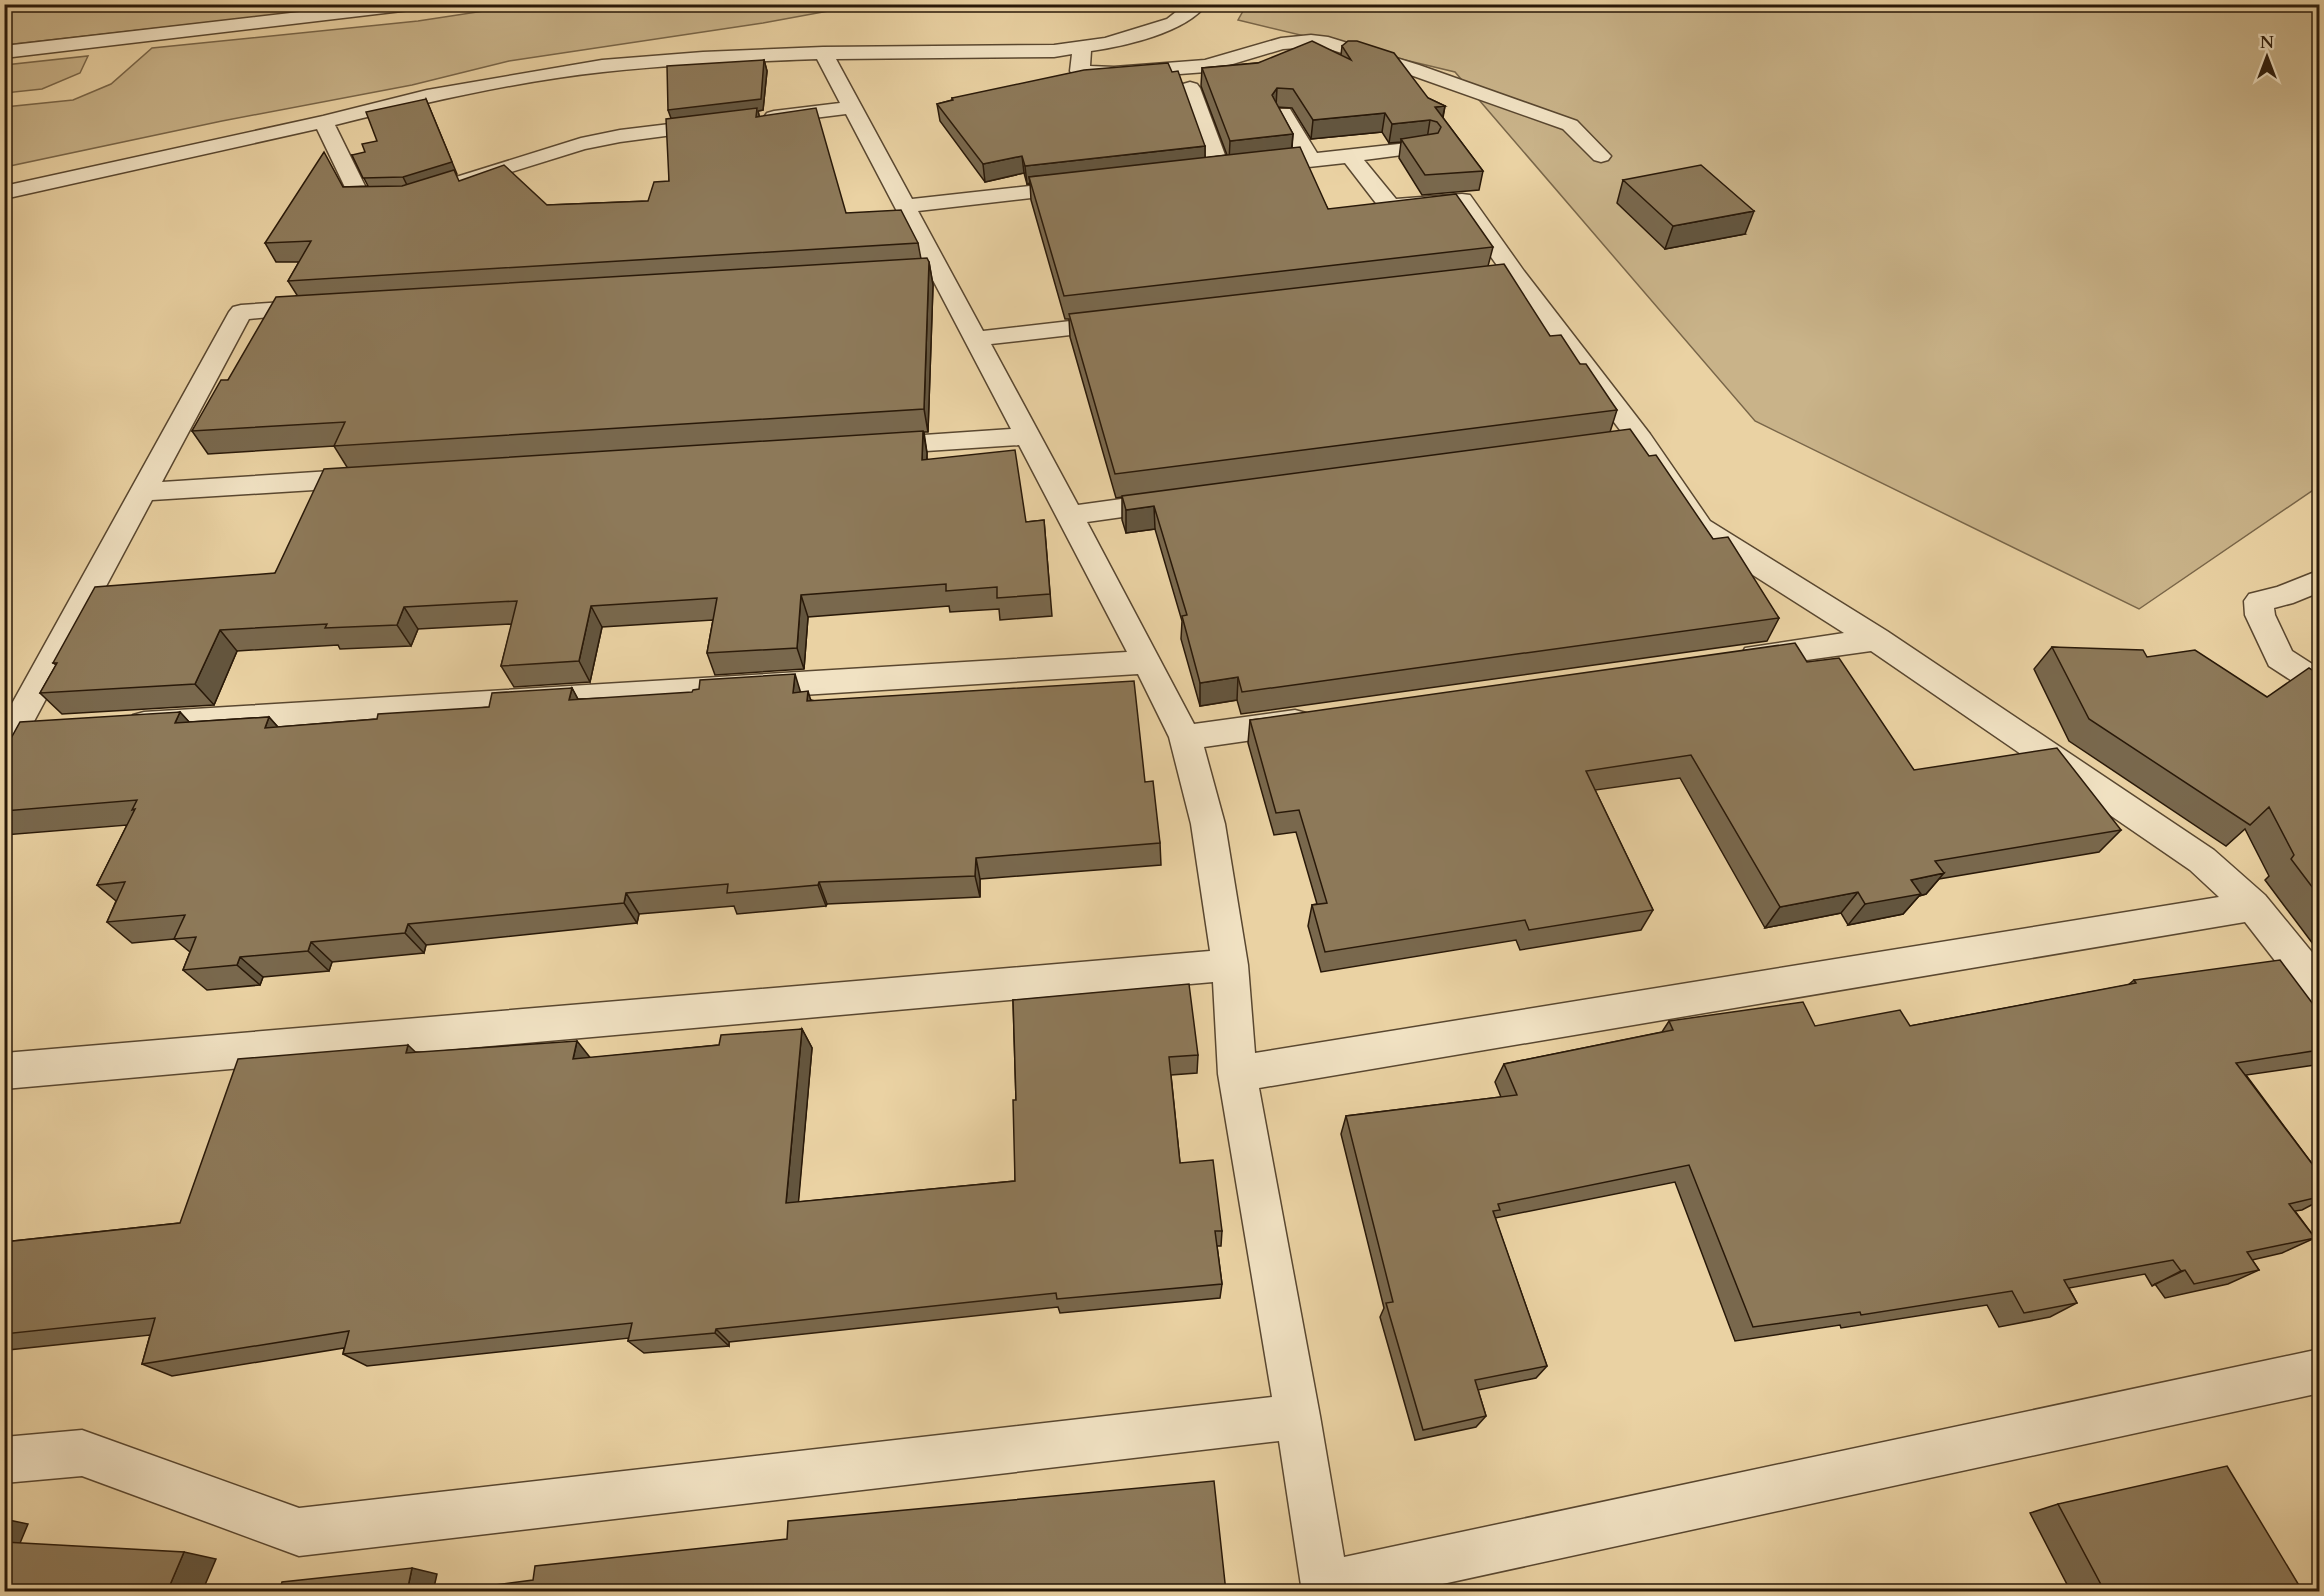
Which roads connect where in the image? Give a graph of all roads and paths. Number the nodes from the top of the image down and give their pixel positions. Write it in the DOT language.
graph roads {
  1 [pos="419,4"];
  2 [pos="1198,4"];
  3 [pos="1082,46"];
  4 [pos="4,52"];
  5 [pos="823,53"];
  6 [pos="1190,88"];
  7 [pos="852,107"];
  8 [pos="1283,113"];
  9 [pos="759,118"];
  10 [pos="323,122"];
  11 [pos="736,122"];
  12 [pos="1426,147"];
  13 [pos="1350,156"];
  14 [pos="1601,156"];
  15 [pos="1311,160"];
  16 [pos="1221,171"];
  17 [pos="1197,173"];
  18 [pos="1092,185"];
  19 [pos="445,187"];
  20 [pos="4,193"];
  21 [pos="411,197"];
  22 [pos="904,206"];
  23 [pos="336,306"];
  24 [pos="1140,320"];
  25 [pos="975,339"];
  26 [pos="1027,436"];
  27 [pos="860,447"];
  28 [pos="381,477"];
  29 [pos="142,492"];
  30 [pos="1186,499"];
  31 [pos="1069,515"];
  32 [pos="2319,580"];
  33 [pos="1876,639"];
  34 [pos="1724,661"];
  35 [pos="1147,662"];
  36 [pos="2319,684"];
  37 [pos="1326,717"];
  38 [pos="121,725"];
  39 [pos="50,730"];
  40 [pos="1185,737"];
  41 [pos="9,740"];
  42 [pos="2253,906"];
  43 [pos="1230,965"];
  44 [pos="2319,990"];
  45 [pos="4,1071"];
  46 [pos="1237,1074"];
  47 [pos="2319,1371"];
  48 [pos="1298,1416"];
  49 [pos="4,1460"];
  50 [pos="1325,1588"];
  1 -- 4 [label="street"];
  2 -- 3 [label="street"];
  3 -- 5 [label="street"];
  3 -- 14 [label="street"];
  5 -- 7 [label="street"];
  5 -- 10 [label="street"];
  6 -- 16 [label="street"];
  7 -- 9 [label="street"];
  7 -- 22 [label="street"];
  8 -- 15 [label="street"];
  10 -- 20 [label="street"];
  10 -- 21 [label="street"];
  11 -- 19 [label="street"];
  12 -- 13 [label="street"];
  13 -- 15 [label="street"];
  13 -- 33 [label="street"];
  15 -- 16 [label="street"];
  16 -- 17 [label="street"];
  18 -- 22 [label="street"];
  22 -- 25 [label="street"];
  23 -- 29 [label="street"];
  24 -- 25 [label="street"];
  25 -- 26 [label="street"];
  26 -- 27 [label="street"];
  26 -- 31 [label="street"];
  28 -- 29 [label="street"];
  29 -- 41 [label="street"];
  30 -- 31 [label="street"];
  31 -- 35 [label="street"];
  32 -- 36 [label="street"];
  33 -- 34 [label="street"];
  33 -- 42 [label="street"];
  35 -- 38 [label="street"];
  35 -- 40 [label="street"];
  37 -- 40 [label="street"];
  39 -- 41 [label="street"];
  40 -- 43 [label="street"];
  42 -- 44 [label="street"];
  42 -- 46 [label="street"];
  43 -- 45 [label="street"];
  43 -- 46 [label="street"];
  46 -- 48 [label="street"];
  47 -- 50 [label="street"];
  48 -- 49 [label="street"];
  48 -- 50 [label="street"];
}
